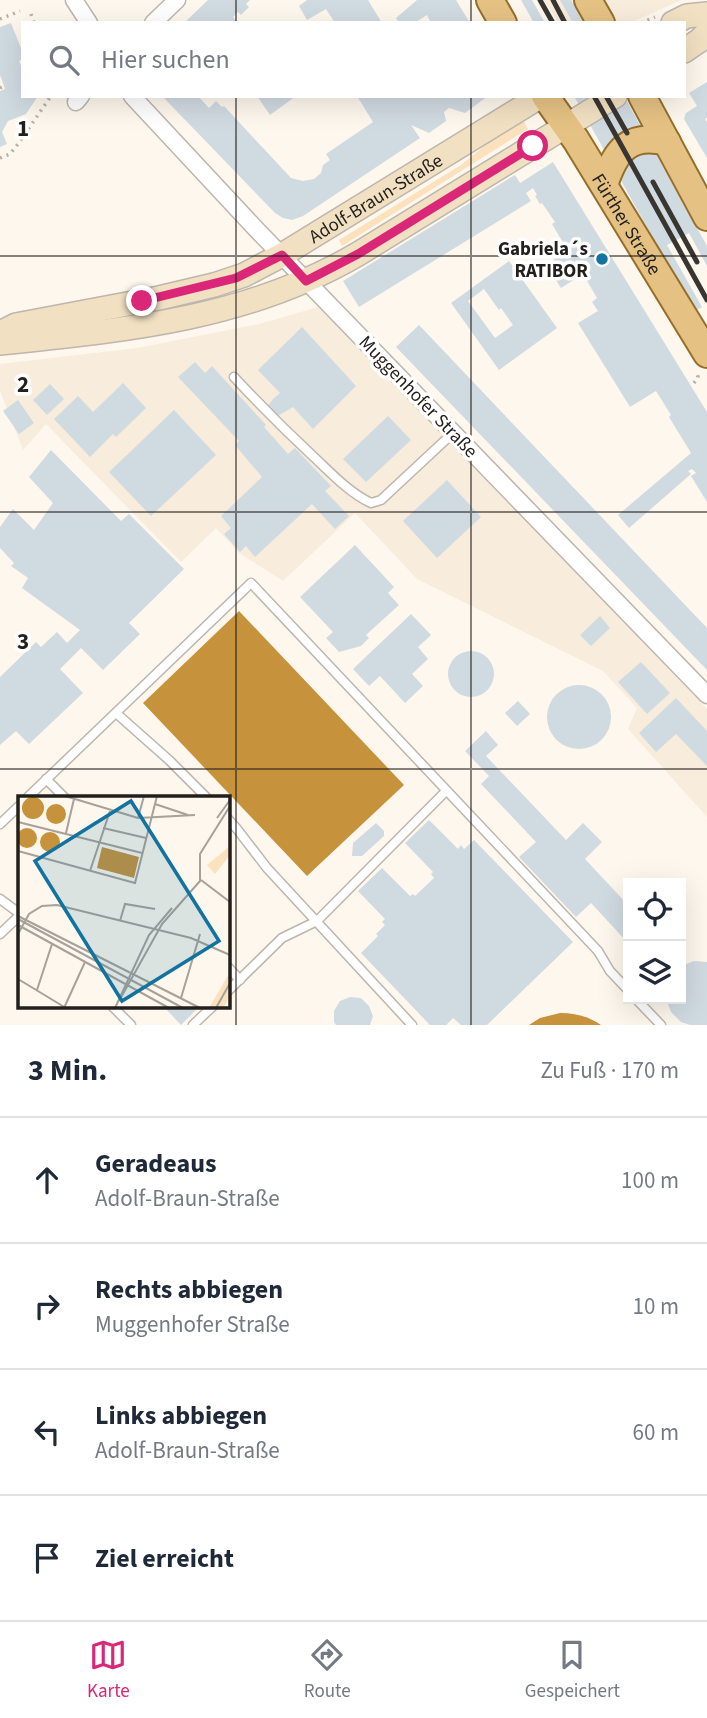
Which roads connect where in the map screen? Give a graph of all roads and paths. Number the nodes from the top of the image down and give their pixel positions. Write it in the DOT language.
graph roads {
  1 [pos="74,0"];
  2 [pos="177,0"];
  3 [pos="490,0"];
  4 [pos="588,0"];
  5 [pos="20,11"];
  6 [pos="32,13"];
  7 [pos="707,14"];
  8 [pos="0,19"];
  9 [pos="34,21"];
  10 [pos="88,21"];
  11 [pos="155,21"];
  12 [pos="502,21"];
  13 [pos="600,21"];
  14 [pos="677,21"];
  15 [pos="707,33"];
  16 [pos="686,50"];
  17 [pos="50,98"];
  18 [pos="134,98"];
  19 [pos="540,98"];
  20 [pos="545,98"];
  21 [pos="612,98"];
  22 [pos="643,98"];
  23 [pos="567,127"];
  24 [pos="667,142"];
  25 [pos="0,158"];
  26 [pos="604,185"];
  27 [pos="707,217"];
  28 [pos="282,255"];
  29 [pos="306,281"];
  30 [pos="0,333"];
  31 [pos="0,343"];
  32 [pos="701,362"];
  33 [pos="233,377"];
  34 [pos="694,383"];
  35 [pos="454,432"];
  36 [pos="707,695"];
  37 [pos="116,713"];
  38 [pos="46,779"];
  39 [pos="446,791"];
  40 [pos="28,796"];
  41 [pos="63,796"];
  42 [pos="205,796"];
  43 [pos="18,807"];
  44 [pos="229,820"];
  45 [pos="0,824"];
  46 [pos="0,899"];
  47 [pos="18,913"];
  48 [pos="18,915"];
  49 [pos="317,921"];
  50 [pos="0,934"];
  51 [pos="229,968"];
  52 [pos="240,979"];
  53 [pos="623,985"];
  54 [pos="229,990"];
  55 [pos="641,1004"];
  56 [pos="113,1007"];
  57 [pos="212,1007"];
  58 [pos="131,1025"];
  59 [pos="193,1025"];
  60 [pos="412,1025"];
  61 [pos="661,1025"];
  1 -- 10 [label="street"];
  2 -- 11 [label="street"];
  3 -- 12 [label="main road"];
  4 -- 13 [label="main road"];
  5 -- 8 [label="path"];
  6 -- 9 [label="path"];
  7 -- 14 [label="main road"];
  15 -- 16 [label="main road"];
  17 -- 25 [label="path"];
  18 -- 28 [label="street, Muggenhofer Straße"];
  19 -- 28 [label="main road, Adolf-Braun-Straße"];
  20 -- 23 [label="main road, Fürther Straße"];
  21 -- 23 [label="main road, Adolf-Braun-Straße"];
  22 -- 24 [label="main road"];
  23 -- 26 [label="main road, Fürther Straße"];
  23 -- 29 [label="main road, Adolf-Braun-Straße"];
  24 -- 26 [label="main road"];
  24 -- 27 [label="main road"];
  26 -- 32 [label="main road, Fürther Straße"];
  28 -- 29 [label="street, Muggenhofer Straße"];
  28 -- 30 [label="main road, Adolf-Braun-Straße"];
  29 -- 31 [label="main road, Adolf-Braun-Straße"];
  29 -- 35 [label="street, Muggenhofer Straße"];
  32 -- 34 [label="path"];
  33 -- 35 [label="lane"];
  35 -- 36 [label="street, Muggenhofer Straße"];
  37 -- 38 [label="lane"];
  37 -- 39 [label="lane"];
  37 -- 42 [label="lane"];
  38 -- 40 [label="lane"];
  38 -- 41 [label="lane"];
  39 -- 49 [label="lane"];
  39 -- 53 [label="lane"];
  43 -- 45 [label="lane"];
  44 -- 49 [label="lane"];
  46 -- 47 [label="lane"];
  48 -- 50 [label="lane"];
  49 -- 52 [label="lane"];
  49 -- 60 [label="lane"];
  51 -- 52 [label="lane"];
  52 -- 54 [label="lane"];
  55 -- 61 [label="lane"];
  56 -- 58 [label="lane"];
  57 -- 59 [label="lane"];
}
